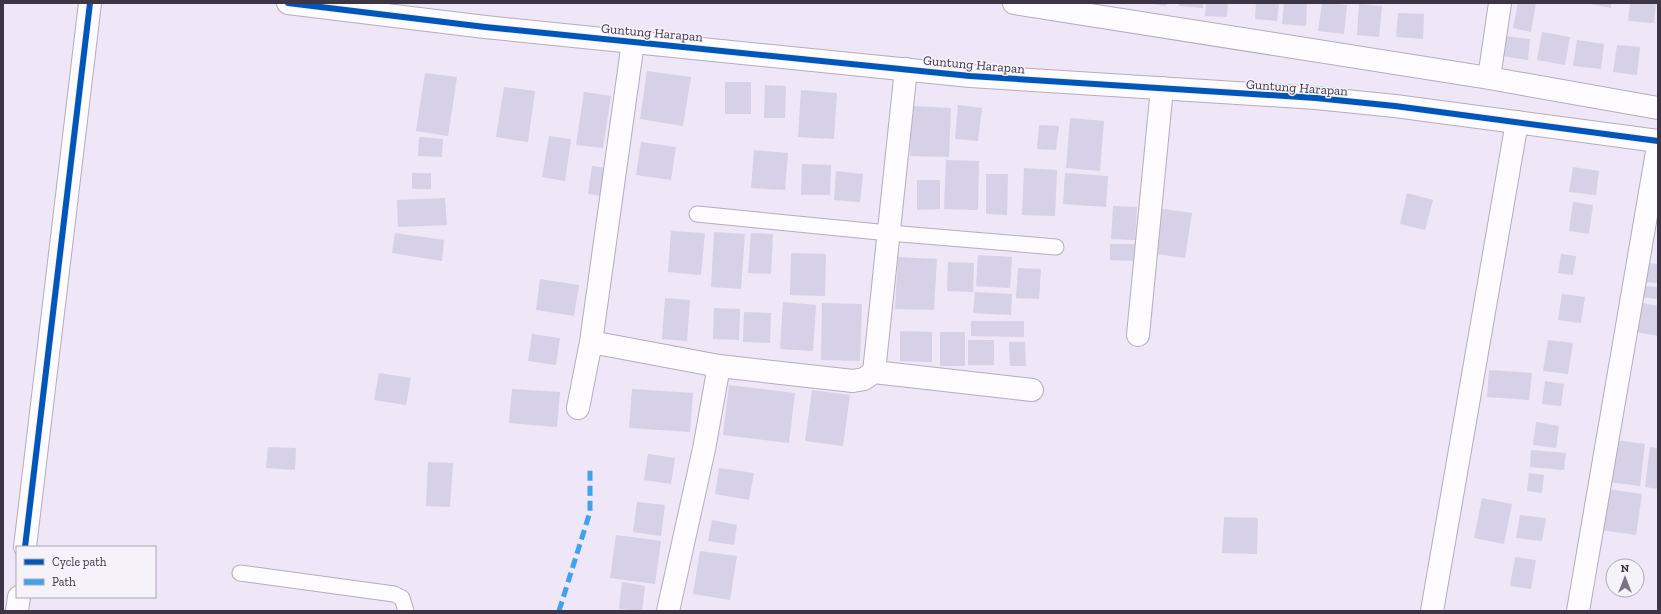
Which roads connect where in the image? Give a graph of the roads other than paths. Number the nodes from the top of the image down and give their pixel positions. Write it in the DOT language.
graph roads {
  1 [pos="90,3"];
  2 [pos="288,3"];
  3 [pos="1014,3"];
  4 [pos="1500,3"];
  5 [pos="633,42"];
  6 [pos="906,69"];
  7 [pos="1489,78"];
  8 [pos="1162,88"];
  9 [pos="1658,108"];
  10 [pos="1517,122"];
  11 [pos="1658,141"];
  12 [pos="1658,146"];
  13 [pos="697,214"];
  14 [pos="888,233"];
  15 [pos="1056,247"];
  16 [pos="1138,335"];
  17 [pos="591,342"];
  18 [pos="719,366"];
  19 [pos="874,372"];
  20 [pos="1032,390"];
  21 [pos="578,408"];
  22 [pos="25,546"];
  23 [pos="240,573"];
  24 [pos="19,598"];
  25 [pos="18,611"];
  26 [pos="406,611"];
  27 [pos="668,611"];
  28 [pos="1432,611"];
  29 [pos="1578,611"];
  1 -- 22 [label="street"];
  2 -- 5 [label="street, Guntung Harapan"];
  3 -- 7 [label="street"];
  4 -- 7 [label="street"];
  5 -- 6 [label="street, Guntung Harapan"];
  5 -- 17 [label="street"];
  6 -- 8 [label="street, Guntung Harapan"];
  6 -- 14 [label="street"];
  7 -- 9 [label="street"];
  8 -- 10 [label="street, Guntung Harapan"];
  8 -- 16 [label="street"];
  10 -- 11 [label="street, Guntung Harapan"];
  10 -- 28 [label="street"];
  12 -- 29 [label="street"];
  13 -- 14 [label="lane"];
  14 -- 15 [label="lane"];
  14 -- 19 [label="street"];
  17 -- 18 [label="street"];
  17 -- 21 [label="street"];
  18 -- 19 [label="street"];
  18 -- 27 [label="street"];
  19 -- 20 [label="street"];
  23 -- 26 [label="lane"];
  24 -- 25 [label="street"];
}
